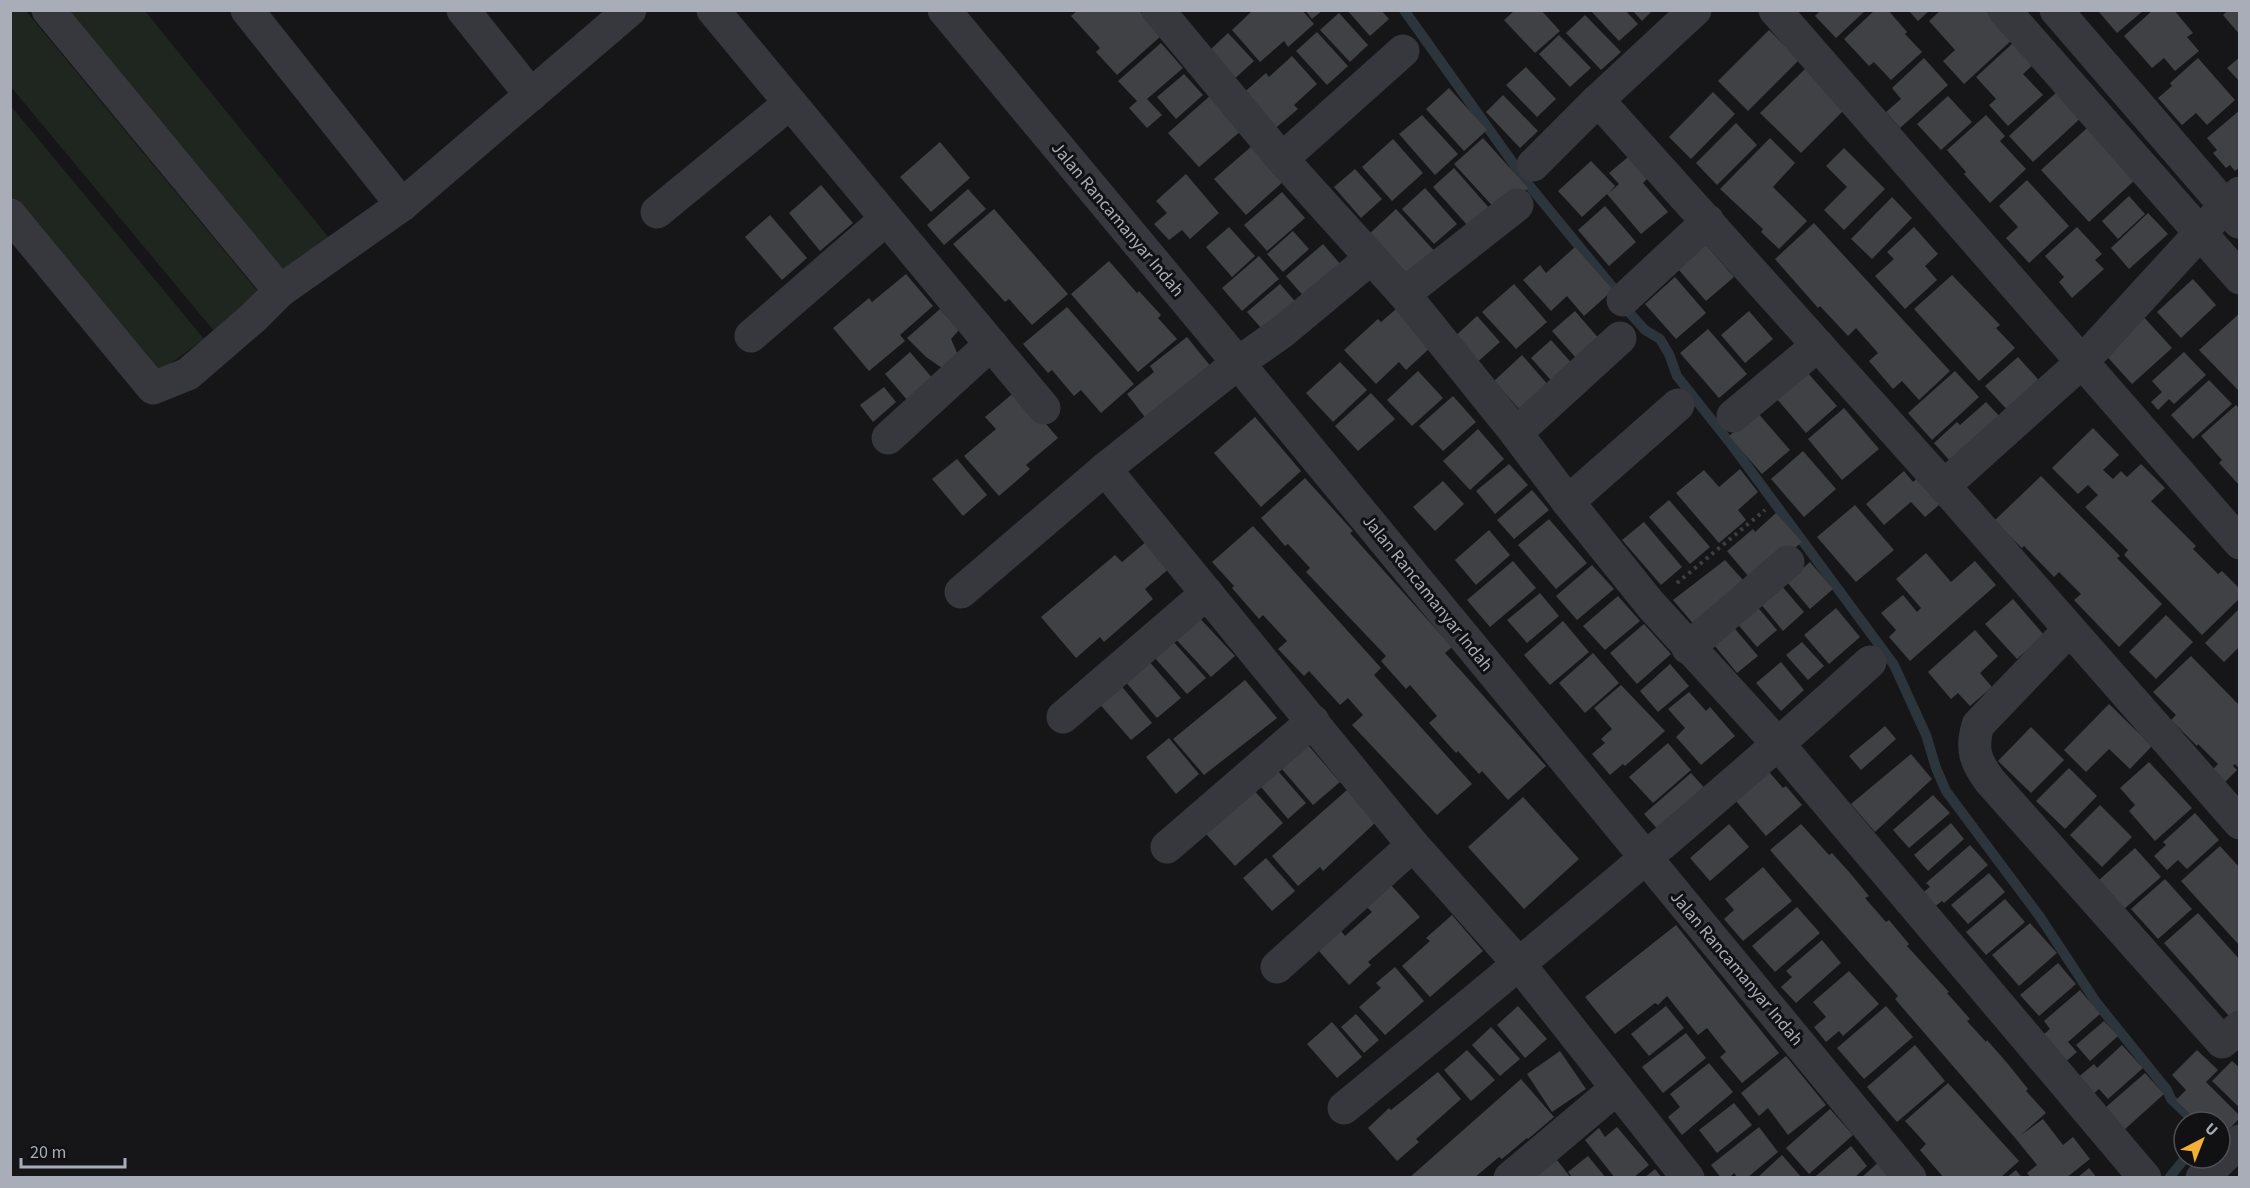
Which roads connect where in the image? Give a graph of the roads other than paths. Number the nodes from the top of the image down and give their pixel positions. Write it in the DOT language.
graph roads {
  1 [pos="48,10"];
  2 [pos="247,10"];
  3 [pos="463,10"];
  4 [pos="630,10"];
  5 [pos="713,10"];
  6 [pos="944,10"];
  7 [pos="1695,10"];
  8 [pos="1775,10"];
  9 [pos="2004,10"];
  10 [pos="2056,10"];
  11 [pos="1172,15"];
  12 [pos="1403,51"];
  13 [pos="531,95"];
  14 [pos="1598,100"];
  15 [pos="790,103"];
  16 [pos="1282,159"];
  17 [pos="1533,165"];
  18 [pos="402,205"];
  19 [pos="1517,205"];
  20 [pos="2235,207"];
  21 [pos="657,212"];
  22 [pos="10,215"];
  23 [pos="886,219"];
  24 [pos="1708,221"];
  25 [pos="2201,234"];
  26 [pos="1371,258"];
  27 [pos="2240,278"];
  28 [pos="280,291"];
  29 [pos="1404,294"];
  30 [pos="1623,300"];
  31 [pos="751,336"];
  32 [pos="1620,338"];
  33 [pos="991,344"];
  34 [pos="1818,345"];
  35 [pos="2082,362"];
  36 [pos="1238,363"];
  37 [pos="1678,405"];
  38 [pos="1044,408"];
  39 [pos="1733,416"];
  40 [pos="1516,433"];
  41 [pos="888,438"];
  42 [pos="1105,469"];
  43 [pos="1944,486"];
  44 [pos="1568,502"];
  45 [pos="2240,543"];
  46 [pos="1788,562"];
  47 [pos="961,592"];
  48 [pos="1207,593"];
  49 [pos="2069,630"];
  50 [pos="1688,648"];
  51 [pos="1870,662"];
  52 [pos="1063,717"];
  53 [pos="1313,721"];
  54 [pos="1779,745"];
  55 [pos="2240,823"];
  56 [pos="1413,845"];
  57 [pos="1167,847"];
  58 [pos="1646,858"];
  59 [pos="1519,964"];
  60 [pos="1277,967"];
  61 [pos="2240,1027"];
  62 [pos="1617,1088"];
  63 [pos="1344,1108"];
  64 [pos="2240,1141"];
  65 [pos="1510,1178"];
  66 [pos="1688,1178"];
  67 [pos="1910,1178"];
  68 [pos="2145,1178"];
  69 [pos="2202,1178"];
  1 -- 28 [label="street"];
  2 -- 18 [label="street"];
  3 -- 13 [label="street"];
  4 -- 13 [label="street"];
  5 -- 15 [label="street"];
  6 -- 36 [label="street, Jalan Rancamanyar Indah"];
  7 -- 14 [label="street"];
  8 -- 35 [label="street"];
  9 -- 25 [label="street"];
  10 -- 20 [label="street"];
  11 -- 16 [label="street"];
  12 -- 16 [label="street"];
  13 -- 18 [label="street"];
  14 -- 17 [label="street"];
  14 -- 24 [label="street"];
  15 -- 21 [label="street"];
  15 -- 23 [label="street"];
  16 -- 26 [label="street"];
  18 -- 28 [label="street"];
  19 -- 29 [label="street"];
  20 -- 25 [label="street"];
  22 -- 28 [label="street"];
  23 -- 31 [label="street"];
  23 -- 33 [label="street"];
  24 -- 30 [label="street"];
  24 -- 34 [label="street"];
  25 -- 27 [label="street"];
  25 -- 35 [label="street"];
  26 -- 29 [label="street"];
  26 -- 36 [label="street"];
  29 -- 40 [label="street"];
  32 -- 40 [label="street"];
  33 -- 38 [label="street"];
  33 -- 41 [label="street"];
  34 -- 39 [label="street"];
  34 -- 43 [label="street"];
  35 -- 43 [label="street"];
  35 -- 45 [label="street"];
  36 -- 42 [label="street"];
  36 -- 58 [label="street, Jalan Rancamanyar Indah"];
  37 -- 44 [label="street"];
  40 -- 44 [label="street"];
  42 -- 47 [label="street"];
  42 -- 48 [label="street"];
  43 -- 49 [label="street"];
  44 -- 50 [label="street"];
  46 -- 50 [label="street"];
  48 -- 52 [label="street"];
  48 -- 53 [label="street"];
  49 -- 55 [label="street"];
  49 -- 61 [label="street"];
  50 -- 54 [label="street"];
  51 -- 54 [label="street"];
  53 -- 56 [label="street"];
  53 -- 57 [label="street"];
  54 -- 58 [label="street"];
  54 -- 68 [label="street"];
  56 -- 59 [label="street"];
  56 -- 60 [label="street"];
  58 -- 59 [label="street"];
  58 -- 67 [label="street, Jalan Rancamanyar Indah"];
  59 -- 62 [label="street"];
  59 -- 63 [label="street"];
  62 -- 65 [label="street"];
  62 -- 66 [label="street"];
  64 -- 69 [label="street"];
}
